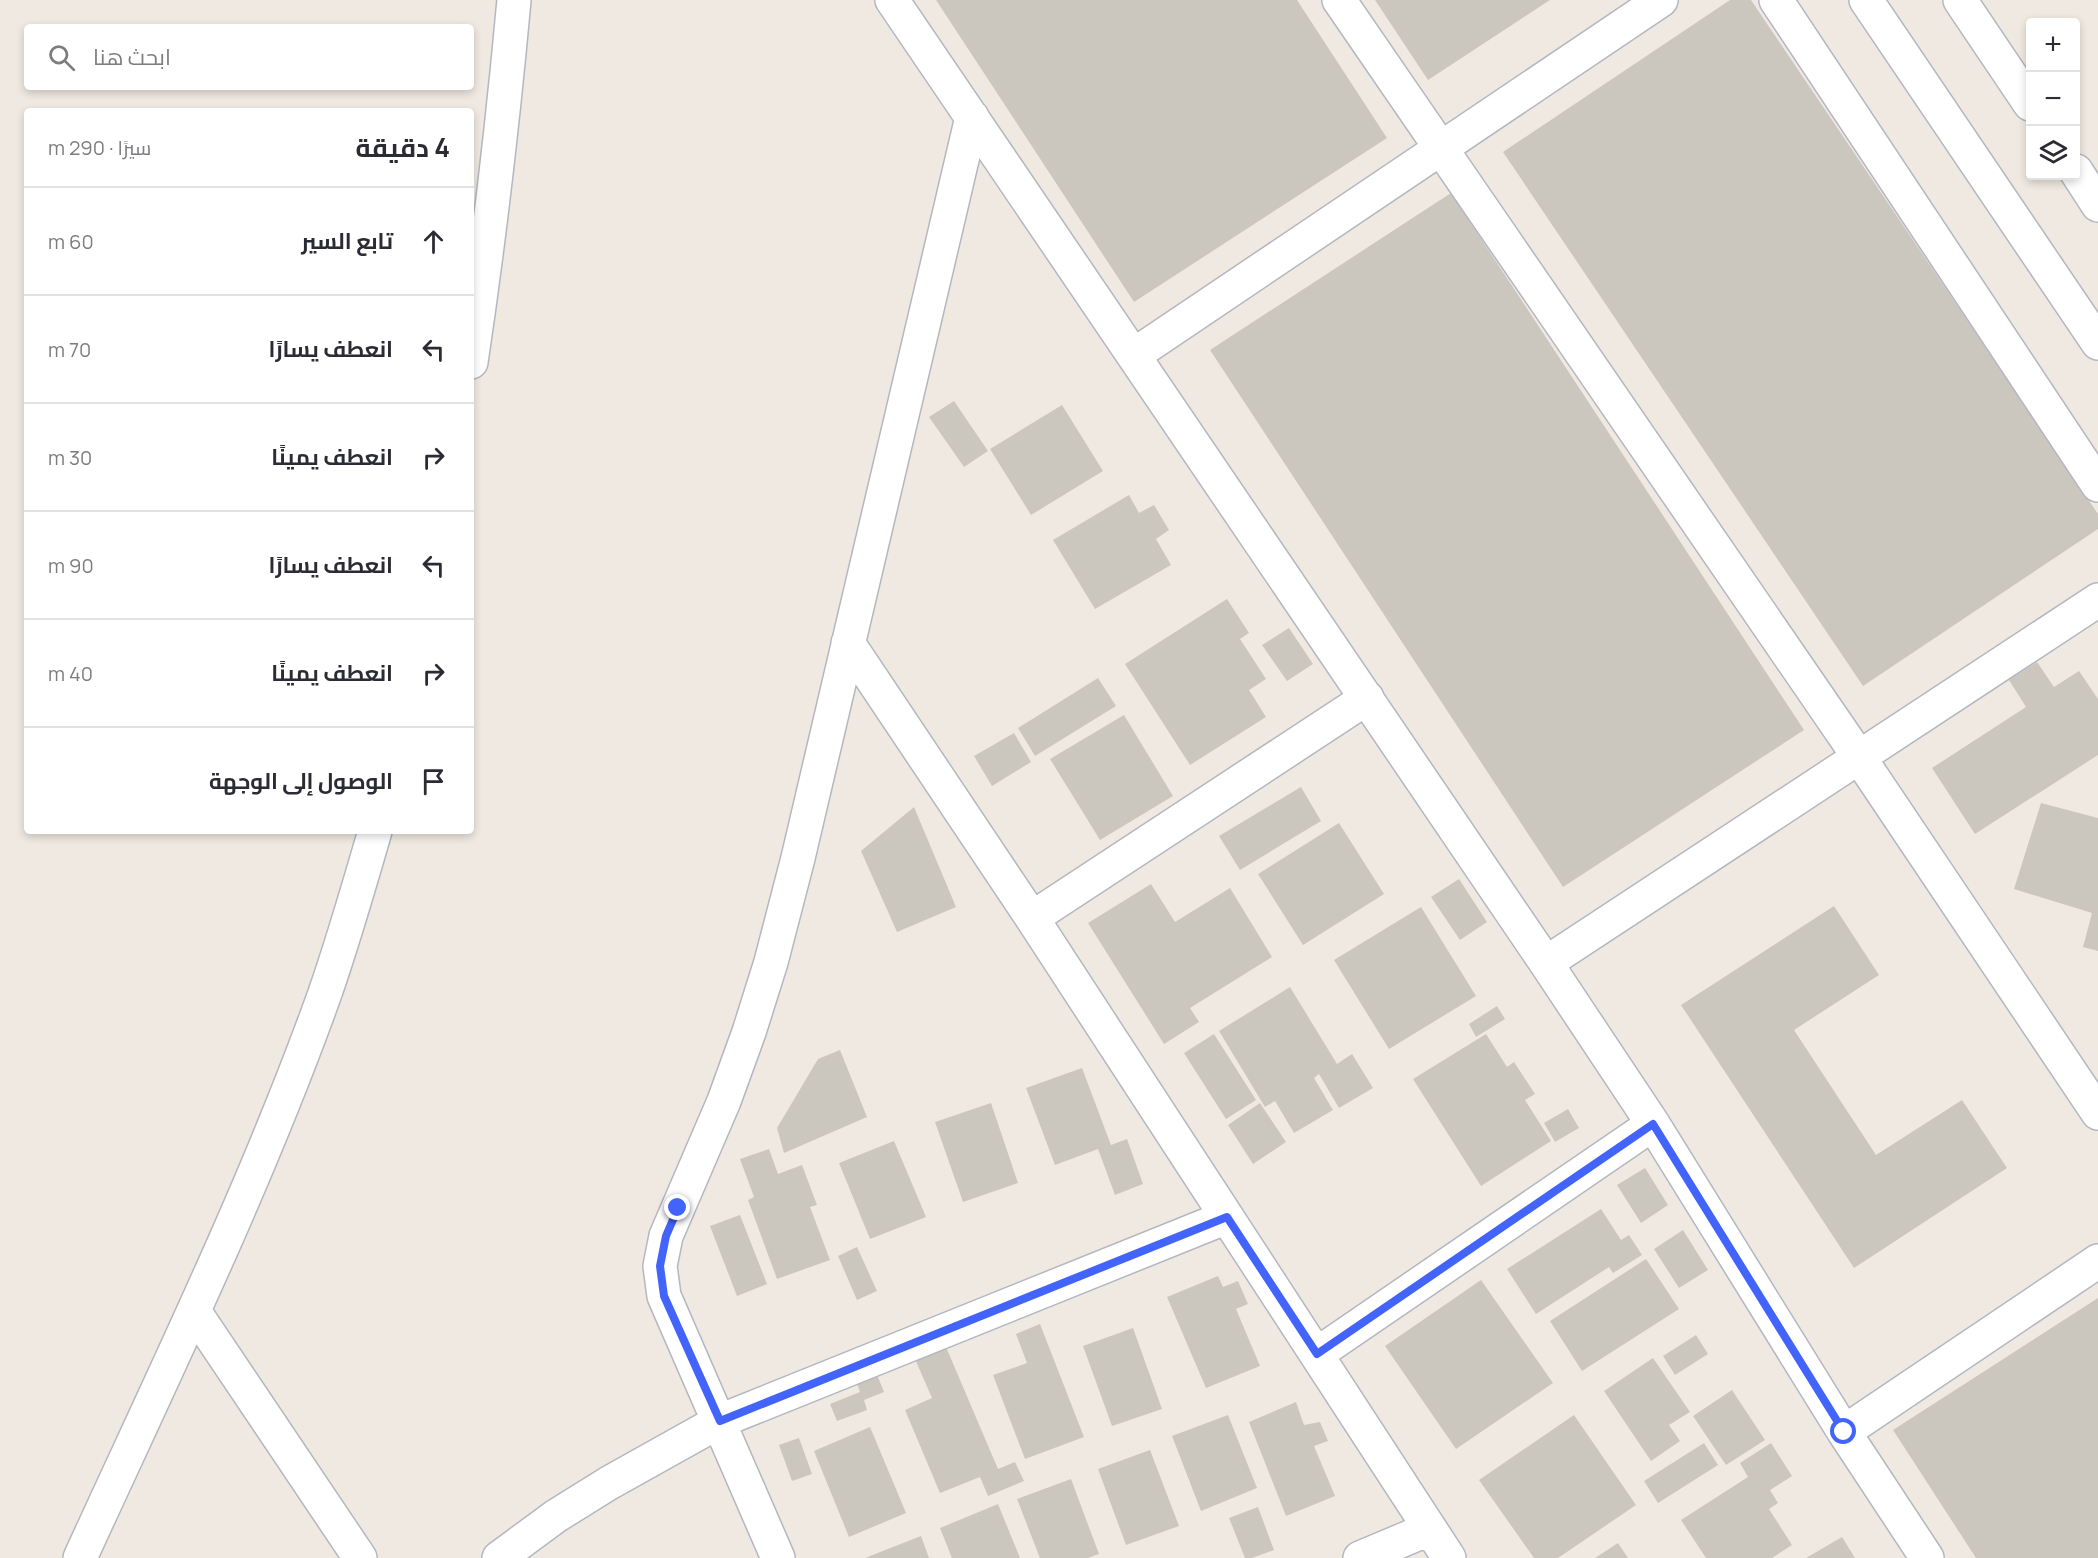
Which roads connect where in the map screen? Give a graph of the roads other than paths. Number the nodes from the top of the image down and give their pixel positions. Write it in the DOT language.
graph roads {
  1 [pos="514,0"];
  2 [pos="892,0"];
  3 [pos="1340,0"];
  4 [pos="1661,0"];
  5 [pos="1776,0"];
  6 [pos="1866,0"];
  7 [pos="1960,0"];
  8 [pos="2026,97"];
  9 [pos="972,117"];
  10 [pos="1441,148"];
  11 [pos="2080,177"];
  12 [pos="2098,205"];
  13 [pos="474,339"];
  14 [pos="2098,343"];
  15 [pos="1134,355"];
  16 [pos="2098,485"];
  17 [pos="2098,600"];
  18 [pos="848,643"];
  19 [pos="1367,698"];
  20 [pos="1859,757"];
  21 [pos="374,834"];
  22 [pos="1032,918"];
  23 [pos="1546,963"];
  24 [pos="2098,1113"];
  25 [pos="1653,1124"];
  26 [pos="1227,1217"];
  27 [pos="2098,1261"];
  28 [pos="194,1311"];
  29 [pos="1317,1354"];
  30 [pos="720,1421"];
  31 [pos="1844,1432"];
  32 [pos="1429,1529"];
  33 [pos="80,1558"];
  34 [pos="360,1558"];
  35 [pos="499,1558"];
  36 [pos="778,1558"];
  37 [pos="1360,1558"];
  38 [pos="1449,1558"];
  39 [pos="1927,1558"];
  1 -- 13 [label="street"];
  2 -- 9 [label="street"];
  3 -- 10 [label="street"];
  4 -- 10 [label="street"];
  5 -- 16 [label="street"];
  6 -- 14 [label="street"];
  7 -- 8 [label="street"];
  9 -- 15 [label="street"];
  9 -- 18 [label="street"];
  10 -- 15 [label="street"];
  10 -- 20 [label="street"];
  11 -- 12 [label="street"];
  15 -- 19 [label="street"];
  17 -- 20 [label="street"];
  18 -- 22 [label="street"];
  18 -- 30 [label="street"];
  19 -- 22 [label="street"];
  19 -- 23 [label="street"];
  20 -- 23 [label="street"];
  20 -- 24 [label="street"];
  21 -- 28 [label="street"];
  22 -- 26 [label="street"];
  23 -- 25 [label="street"];
  25 -- 29 [label="street"];
  25 -- 31 [label="street"];
  26 -- 29 [label="street"];
  26 -- 30 [label="street"];
  27 -- 31 [label="street"];
  28 -- 33 [label="street"];
  28 -- 34 [label="street"];
  29 -- 32 [label="street"];
  30 -- 35 [label="street"];
  30 -- 36 [label="street"];
  31 -- 39 [label="street"];
  32 -- 37 [label="street"];
  32 -- 38 [label="street"];
}
